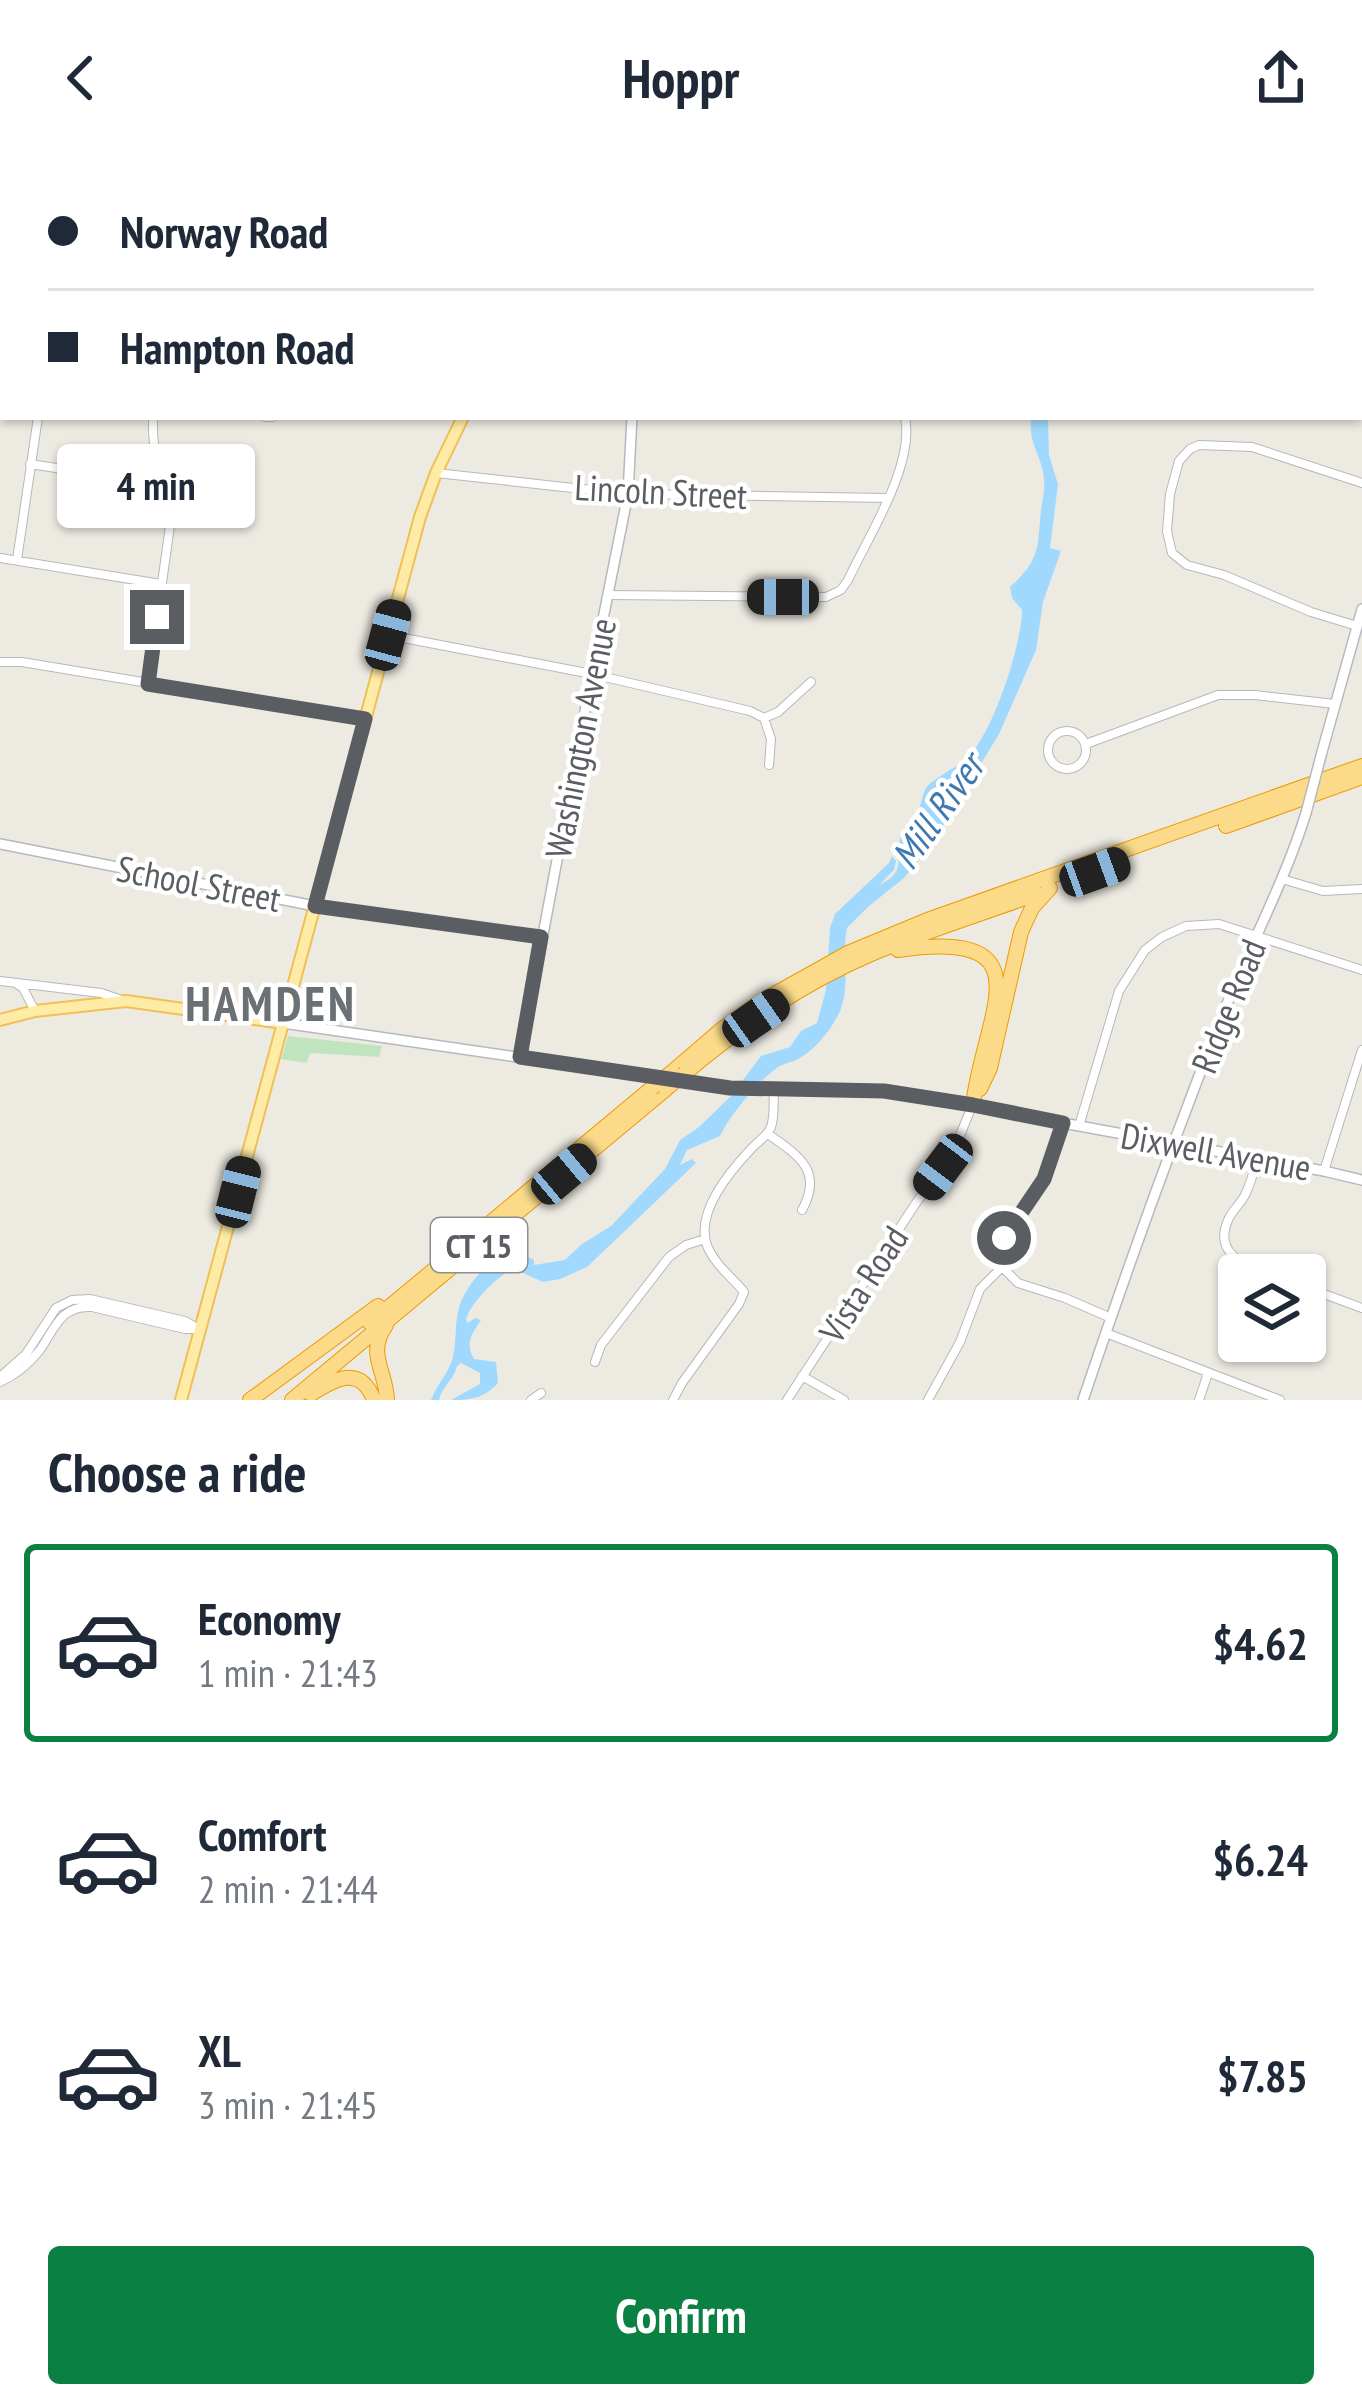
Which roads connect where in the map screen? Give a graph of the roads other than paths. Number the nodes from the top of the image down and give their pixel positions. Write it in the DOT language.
graph roads {
  1 [pos="37,420"];
  2 [pos="153,420"];
  3 [pos="462,420"];
  4 [pos="632,420"];
  5 [pos="906,420"];
  6 [pos="30,464"];
  7 [pos="436,473"];
  8 [pos="1362,483"];
  9 [pos="161,484"];
  10 [pos="628,494"];
  11 [pos="887,498"];
  12 [pos="0,557"];
  13 [pos="17,560"];
  14 [pos="161,584"];
  15 [pos="608,596"];
  16 [pos="1362,609"];
  17 [pos="1357,626"];
  18 [pos="388,635"];
  19 [pos="0,662"];
  20 [pos="592,674"];
  21 [pos="811,682"];
  22 [pos="148,684"];
  23 [pos="1336,704"];
  24 [pos="764,718"];
  25 [pos="365,719"];
  26 [pos="1086,744"];
  27 [pos="769,765"];
  28 [pos="1362,766"];
  29 [pos="1362,777"];
  30 [pos="0,844"];
  31 [pos="1282,880"];
  32 [pos="1050,888"];
  33 [pos="1362,889"];
  34 [pos="315,906"];
  35 [pos="1256,934"];
  36 [pos="541,937"];
  37 [pos="869,954"];
  38 [pos="847,959"];
  39 [pos="1362,970"];
  40 [pos="0,981"];
  41 [pos="16,983"];
  42 [pos="127,1001"];
  43 [pos="34,1011"];
  44 [pos="0,1020"];
  45 [pos="283,1023"];
  46 [pos="1362,1050"];
  47 [pos="520,1057"];
  48 [pos="659,1088"];
  49 [pos="774,1090"];
  50 [pos="973,1105"];
  51 [pos="1063,1123"];
  52 [pos="1079,1126"];
  53 [pos="768,1134"];
  54 [pos="1175,1143"];
  55 [pos="1256,1158"];
  56 [pos="1324,1171"];
  57 [pos="1362,1180"];
  58 [pos="802,1210"];
  59 [pos="705,1239"];
  60 [pos="1232,1254"];
  61 [pos="1002,1268"];
  62 [pos="404,1294"];
  63 [pos="1326,1295"];
  64 [pos="1362,1308"];
  65 [pos="394,1316"];
  66 [pos="1111,1318"];
  67 [pos="199,1329"];
  68 [pos="1106,1333"];
  69 [pos="595,1362"];
  70 [pos="1208,1372"];
  71 [pos="802,1376"];
  72 [pos="0,1379"];
  73 [pos="541,1393"];
  74 [pos="181,1400"];
  75 [pos="250,1400"];
  76 [pos="279,1400"];
  77 [pos="292,1400"];
  78 [pos="301,1400"];
  79 [pos="374,1400"];
  80 [pos="387,1400"];
  81 [pos="531,1400"];
  82 [pos="673,1400"];
  83 [pos="787,1400"];
  84 [pos="844,1400"];
  85 [pos="928,1400"];
  86 [pos="1083,1400"];
  87 [pos="1199,1400"];
  88 [pos="1280,1400"];
  1 -- 6 [label="street"];
  2 -- 9 [label="street"];
  3 -- 7 [label="main road"];
  4 -- 10 [label="main road, Washington Avenue"];
  5 -- 11 [label="street"];
  6 -- 9 [label="street"];
  6 -- 13 [label="street"];
  7 -- 10 [label="street, Lincoln Street"];
  7 -- 18 [label="main road"];
  8 -- 17 [label="street"];
  9 -- 14 [label="street"];
  10 -- 11 [label="street, Lincoln Street"];
  10 -- 15 [label="main road, Washington Avenue"];
  11 -- 15 [label="street"];
  12 -- 13 [label="street"];
  13 -- 14 [label="street"];
  14 -- 22 [label="street"];
  15 -- 20 [label="main road, Washington Avenue"];
  16 -- 17 [label="main road, Ridge Road"];
  17 -- 23 [label="main road, Ridge Road"];
  18 -- 20 [label="street"];
  18 -- 25 [label="main road"];
  19 -- 22 [label="street"];
  20 -- 24 [label="street"];
  20 -- 36 [label="main road, Washington Avenue"];
  21 -- 24 [label="street"];
  22 -- 25 [label="street"];
  23 -- 26 [label="street"];
  23 -- 31 [label="main road, Ridge Road, bridge"];
  24 -- 27 [label="street"];
  25 -- 34 [label="main road"];
  26 -- 26 [label="street"];
  28 -- 38 [label="highway, CT 15"];
  29 -- 32 [label="highway, CT 15"];
  30 -- 34 [label="main road, School Street"];
  31 -- 33 [label="street"];
  31 -- 35 [label="main road, Ridge Road"];
  32 -- 37 [label="highway, CT 15"];
  32 -- 50 [label="highway"];
  34 -- 36 [label="main road, School Street"];
  34 -- 45 [label="main road"];
  35 -- 39 [label="street"];
  35 -- 52 [label="street"];
  35 -- 54 [label="main road, Ridge Road"];
  36 -- 47 [label="main road, Washington Avenue"];
  37 -- 38 [label="highway, CT 15"];
  37 -- 50 [label="highway"];
  38 -- 48 [label="highway, CT 15, bridge"];
  40 -- 41 [label="street"];
  41 -- 42 [label="street"];
  41 -- 43 [label="street"];
  42 -- 43 [label="main road, Dixwell Avenue"];
  42 -- 45 [label="main road, Dixwell Avenue"];
  43 -- 44 [label="main road, Dixwell Avenue"];
  45 -- 47 [label="main road, Dixwell Avenue"];
  45 -- 67 [label="main road"];
  46 -- 56 [label="street"];
  47 -- 49 [label="main road, Dixwell Avenue"];
  48 -- 62 [label="highway, CT 15"];
  48 -- 65 [label="highway, CT 15"];
  49 -- 50 [label="main road, Dixwell Avenue"];
  49 -- 53 [label="street"];
  50 -- 51 [label="main road, Dixwell Avenue"];
  50 -- 71 [label="street, Vista Road"];
  51 -- 52 [label="main road, Dixwell Avenue"];
  51 -- 61 [label="street"];
  52 -- 54 [label="main road, Dixwell Avenue"];
  53 -- 58 [label="street"];
  53 -- 59 [label="street"];
  54 -- 55 [label="main road, Dixwell Avenue"];
  54 -- 66 [label="main road, Ridge Road"];
  55 -- 56 [label="main road, Dixwell Avenue"];
  55 -- 60 [label="street"];
  56 -- 57 [label="main road, Dixwell Avenue"];
  59 -- 69 [label="street"];
  59 -- 82 [label="street"];
  61 -- 66 [label="street"];
  61 -- 85 [label="street"];
  62 -- 75 [label="highway"];
  62 -- 76 [label="highway, CT 15"];
  63 -- 64 [label="street"];
  65 -- 77 [label="highway, CT 15"];
  65 -- 80 [label="highway"];
  66 -- 68 [label="main road, Ridge Road"];
  67 -- 72 [label="street"];
  67 -- 74 [label="main road"];
  68 -- 70 [label="street"];
  68 -- 86 [label="main road, Ridge Road"];
  70 -- 87 [label="street"];
  70 -- 88 [label="street"];
  71 -- 83 [label="street, Vista Road"];
  71 -- 84 [label="street"];
  73 -- 81 [label="street"];
  78 -- 79 [label="highway"];
}
